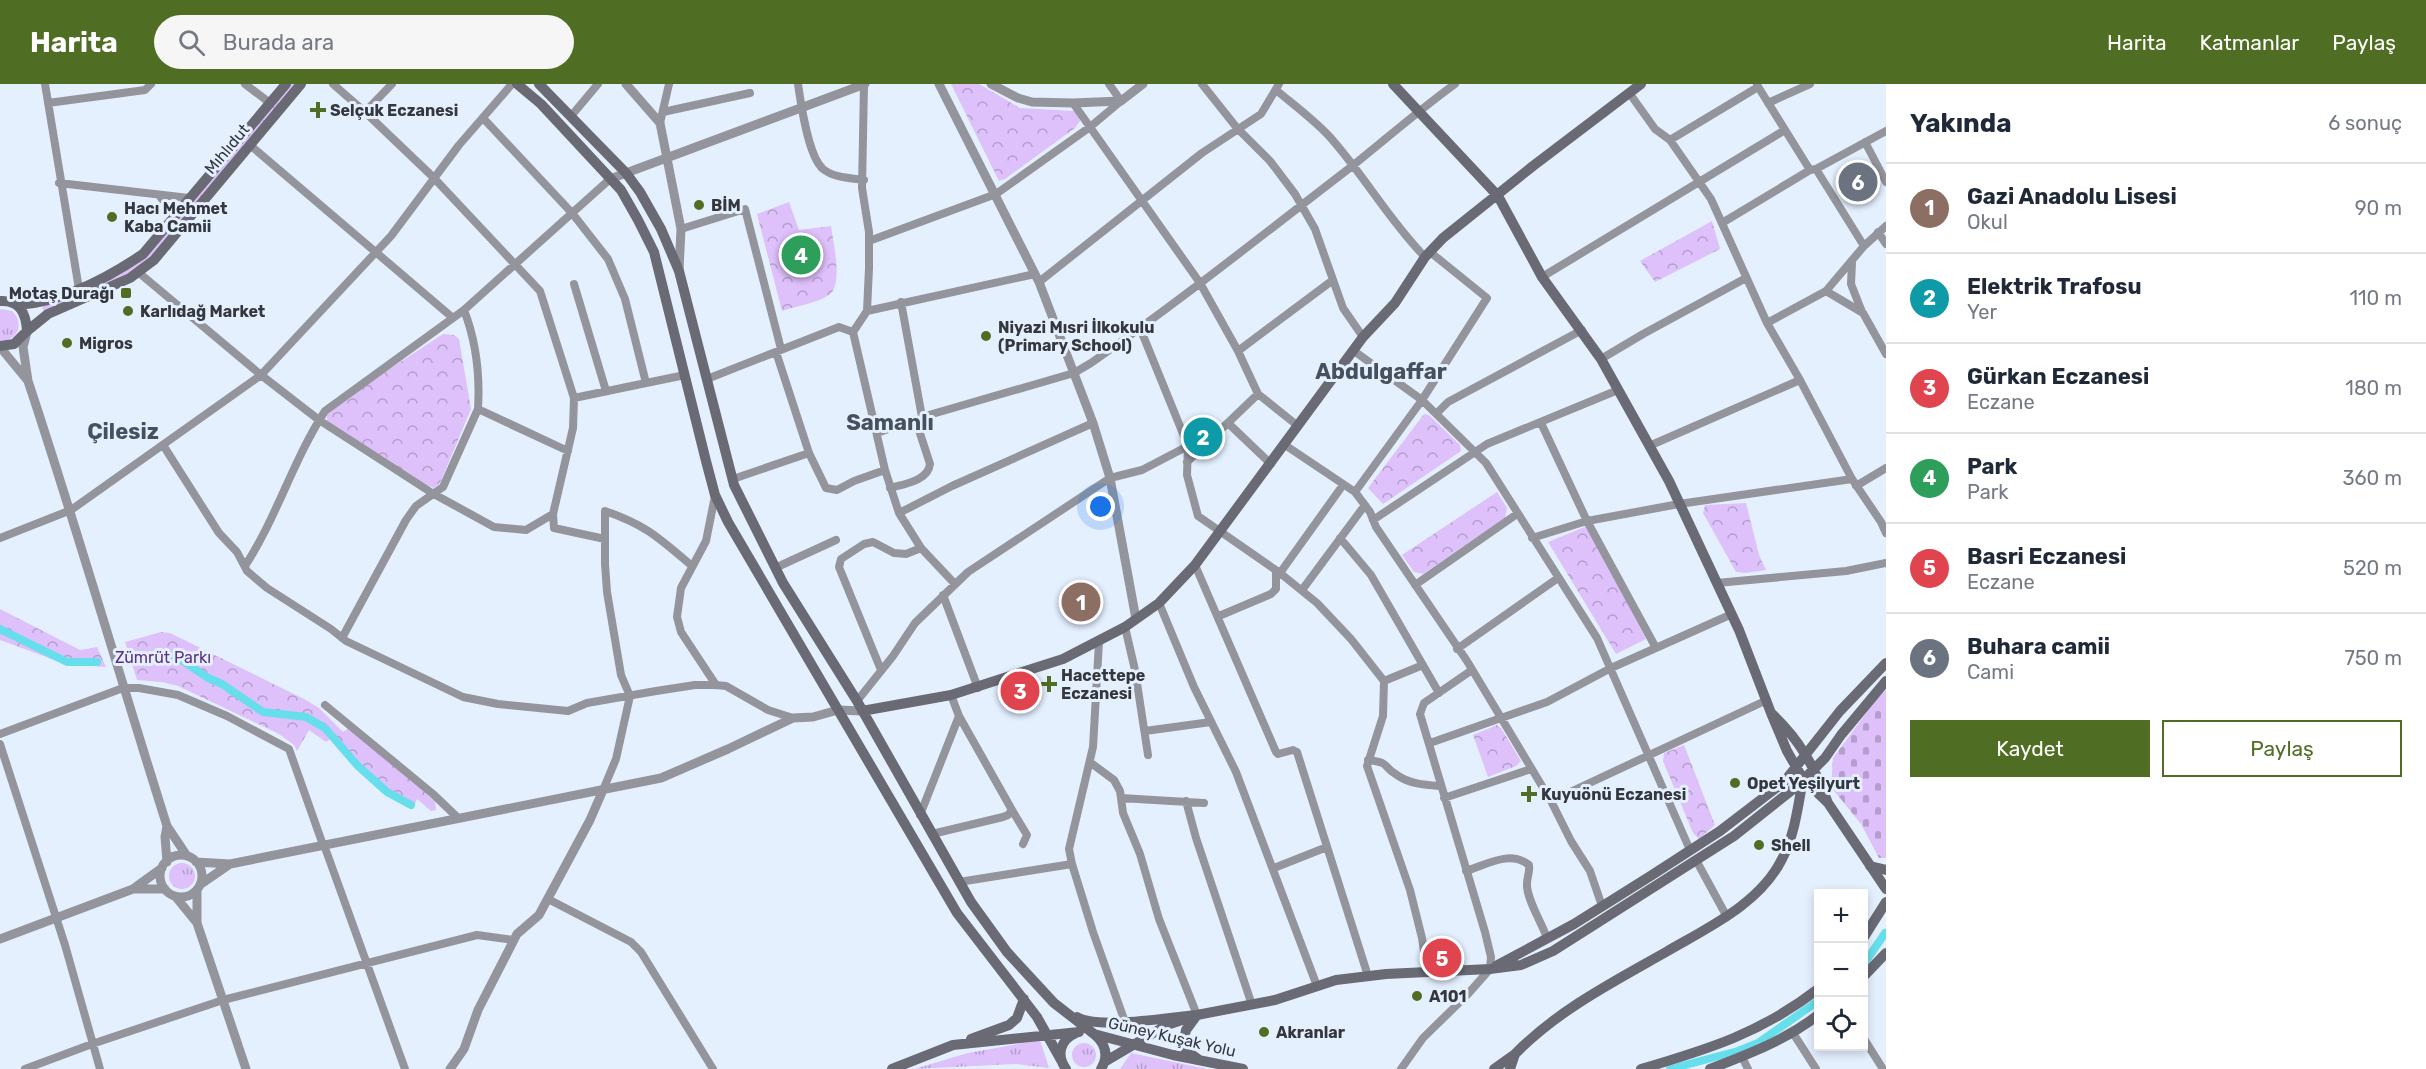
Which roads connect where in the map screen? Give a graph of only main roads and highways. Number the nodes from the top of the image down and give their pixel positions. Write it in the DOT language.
graph roads {
  1 [pos="286,84"];
  2 [pos="302,84"];
  3 [pos="517,84"];
  4 [pos="539,84"];
  5 [pos="1393,84"];
  6 [pos="1641,84"];
  7 [pos="1498,196"];
  8 [pos="9,302"];
  9 [pos="27,331"];
  10 [pos="0,347"];
  11 [pos="1886,663"];
  12 [pos="1886,681"];
  13 [pos="859,706"];
  14 [pos="1771,713"];
  15 [pos="1806,754"];
  16 [pos="1796,767"];
  17 [pos="1815,768"];
  18 [pos="1803,779"];
  19 [pos="1828,803"];
  20 [pos="1693,855"];
  21 [pos="1870,866"];
  22 [pos="1886,870"];
  23 [pos="1886,888"];
  24 [pos="1886,902"];
  25 [pos="1868,929"];
  26 [pos="1886,952"];
  27 [pos="1490,969"];
  28 [pos="1868,971"];
  29 [pos="1814,992"];
  30 [pos="1024,999"];
  31 [pos="1054,1003"];
  32 [pos="1197,1014"];
  33 [pos="1814,1017"];
  34 [pos="1079,1032"];
  35 [pos="1048,1034"];
  36 [pos="1094,1034"];
  37 [pos="1527,1041"];
  38 [pos="1134,1044"];
  39 [pos="953,1046"];
  40 [pos="1515,1054"];
  41 [pos="1200,1060"];
  42 [pos="1063,1064"];
  43 [pos="1103,1065"];
  44 [pos="892,1069"];
  45 [pos="1244,1069"];
  46 [pos="1494,1069"];
  47 [pos="1510,1069"];
  48 [pos="1519,1069"];
  49 [pos="1641,1069"];
  50 [pos="1710,1069"];
  1 -- 8 [label="main road, Mıhlıdut"];
  2 -- 9 [label="main road, Mıhlıdut"];
  3 -- 30 [label="main road"];
  4 -- 13 [label="main road"];
  5 -- 7 [label="main road"];
  6 -- 7 [label="main road"];
  7 -- 13 [label="main road"];
  7 -- 14 [label="main road"];
  8 -- 9 [label="main road"];
  9 -- 10 [label="main road, Mıhlıdut"];
  11 -- 15 [label="main road"];
  12 -- 17 [label="main road"];
  13 -- 31 [label="main road"];
  14 -- 15 [label="main road"];
  14 -- 16 [label="main road"];
  15 -- 16 [label="main road"];
  15 -- 17 [label="main road"];
  16 -- 18 [label="main road"];
  16 -- 20 [label="main road"];
  17 -- 18 [label="main road"];
  17 -- 19 [label="main road"];
  18 -- 19 [label="main road"];
  18 -- 20 [label="main road"];
  18 -- 37 [label="main road"];
  19 -- 21 [label="main road"];
  20 -- 27 [label="main road"];
  20 -- 27 [label="main road"];
  21 -- 22 [label="main road"];
  21 -- 23 [label="main road"];
  24 -- 25 [label="main road"];
  26 -- 28 [label="main road"];
  27 -- 32 [label="main road"];
  29 -- 49 [label="main road"];
  30 -- 35 [label="main road"];
  30 -- 39 [label="main road"];
  31 -- 32 [label="main road"];
  31 -- 36 [label="main road"];
  32 -- 38 [label="main road"];
  32 -- 41 [label="main road"];
  33 -- 50 [label="main road"];
  34 -- 35 [label="main road, Güney Kuşak Yolu"];
  34 -- 36 [label="main road, Güney Kuşak Yolu"];
  34 -- 42 [label="main road"];
  35 -- 39 [label="main road, Güney Kuşak Yolu"];
  35 -- 42 [label="main road"];
  36 -- 38 [label="main road, Güney Kuşak Yolu"];
  36 -- 43 [label="main road"];
  37 -- 40 [label="main road"];
  37 -- 48 [label="main road"];
  38 -- 41 [label="main road, Güney Kuşak Yolu"];
  38 -- 43 [label="main road"];
  39 -- 44 [label="main road"];
  40 -- 46 [label="main road"];
  40 -- 47 [label="main road"];
  41 -- 45 [label="main road, Güney Kuşak Yolu"];
}
